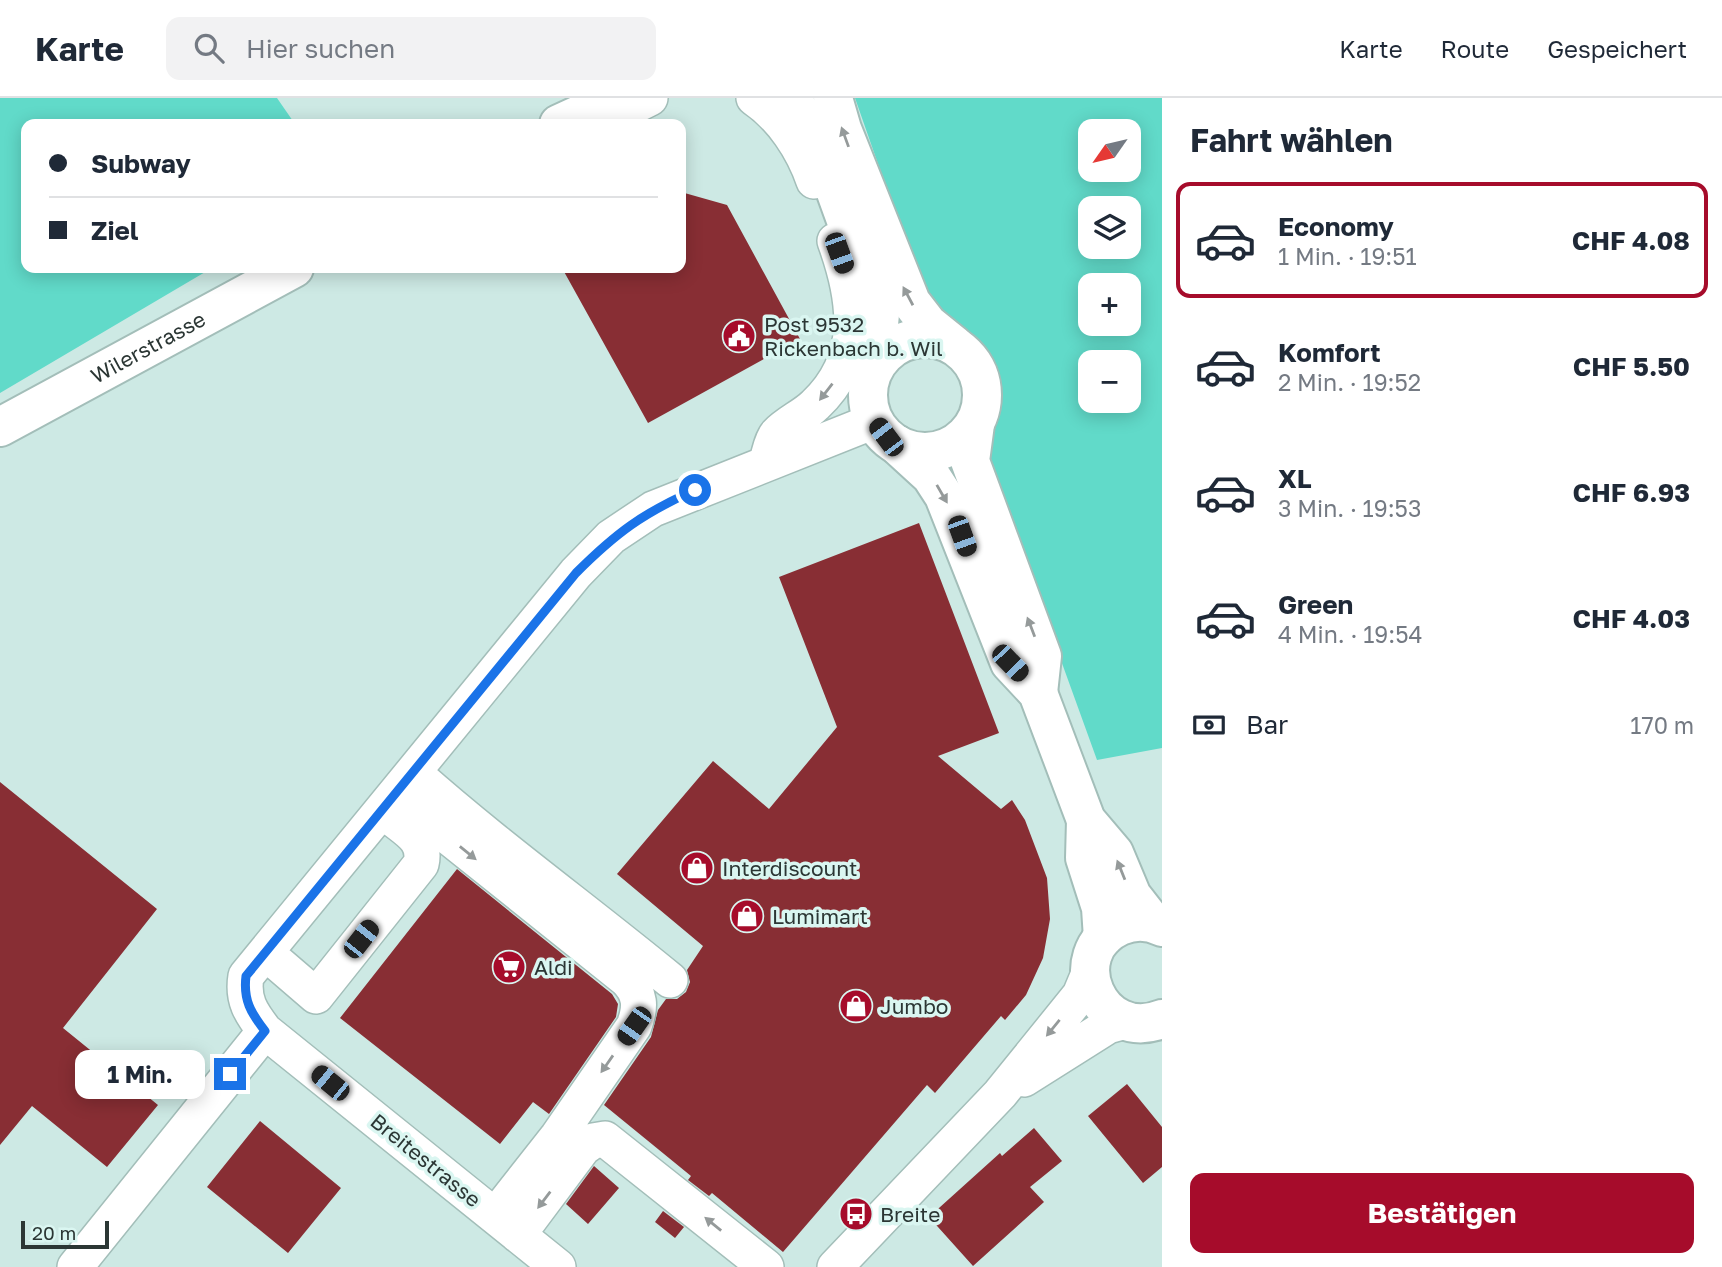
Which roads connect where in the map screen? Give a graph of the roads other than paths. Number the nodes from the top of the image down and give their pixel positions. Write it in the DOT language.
graph roads {
  1 [pos="650,98"];
  2 [pos="754,98"];
  3 [pos="792,98"];
  4 [pos="833,98"];
  5 [pos="589,107"];
  6 [pos="286,273"];
  7 [pos="954,345"];
  8 [pos="875,365"];
  9 [pos="975,424"];
  10 [pos="0,427"];
  11 [pos="885,433"];
  12 [pos="766,464"];
  13 [pos="1038,693"];
  14 [pos="398,793"];
  15 [pos="1086,820"];
  16 [pos="1158,925"];
  17 [pos="266,953"];
  18 [pos="1096,954"];
  19 [pos="670,980"];
  20 [pos="1152,1022"];
  21 [pos="265,1031"];
  22 [pos="1000,1094"];
  23 [pos="507,1226"];
  24 [pos="75,1267"];
  25 [pos="558,1267"];
  26 [pos="766,1267"];
  27 [pos="835,1267"];
  1 -- 5 [label="street"];
  2 -- 12 [label="street, one-way"];
  3 -- 8 [label="main road"];
  7 -- 4 [label="main road, one-way"];
  6 -- 10 [label="main road, Wilerstrasse"];
  7 -- 8 [label="main road"];
  7 -- 9 [label="main road"];
  8 -- 11 [label="main road"];
  9 -- 11 [label="main road"];
  13 -- 9 [label="main road, one-way"];
  11 -- 12 [label="street, Breitestrasse"];
  11 -- 13 [label="main road, one-way"];
  12 -- 14 [label="street, Breitestrasse"];
  13 -- 15 [label="main road"];
  14 -- 17 [label="street, Breitestrasse"];
  14 -- 17 [label="street"];
  14 -- 19 [label="street"];
  14 -- 23 [label="street, one-way"];
  16 -- 15 [label="main road, one-way"];
  15 -- 18 [label="main road"];
  16 -- 18 [label="main road"];
  17 -- 21 [label="street, Breitestrasse"];
  18 -- 20 [label="main road"];
  18 -- 22 [label="street, one-way"];
  20 -- 22 [label="street"];
  21 -- 23 [label="street, Breitestrasse"];
  21 -- 24 [label="street"];
  22 -- 27 [label="street"];
  23 -- 25 [label="street, Breitestrasse"];
  26 -- 23 [label="street, one-way"];
}
